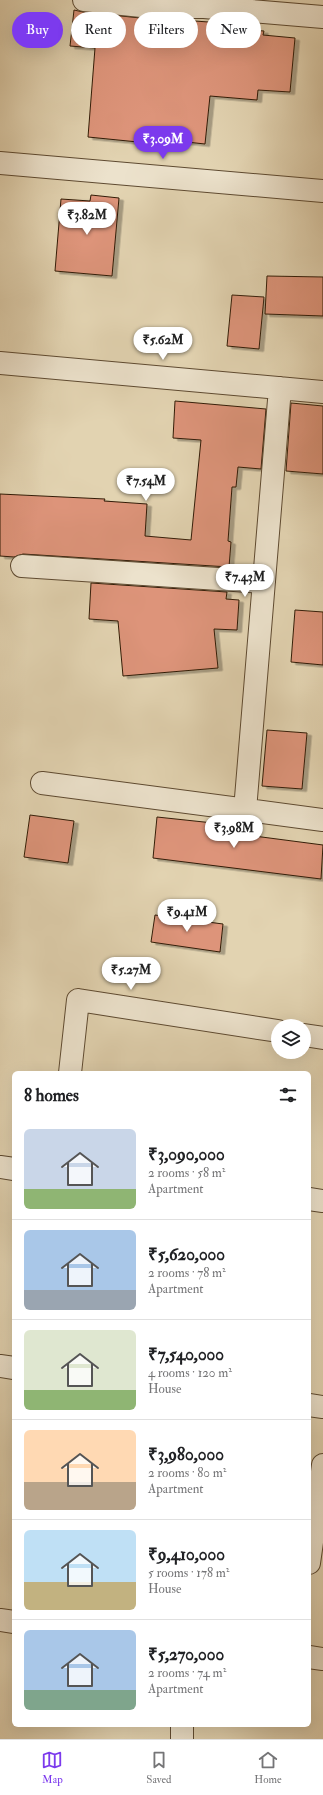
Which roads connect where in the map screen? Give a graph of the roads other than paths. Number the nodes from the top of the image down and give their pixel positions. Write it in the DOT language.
graph roads {
  1 [pos="88,0"];
  2 [pos="205,4"];
  3 [pos="323,17"];
  4 [pos="0,163"];
  5 [pos="323,192"];
  6 [pos="0,363"];
  7 [pos="280,388"];
  8 [pos="323,392"];
  9 [pos="22,566"];
  10 [pos="264,582"];
  11 [pos="42,784"];
  12 [pos="245,810"];
  13 [pos="323,820"];
  14 [pos="271,1030"];
  15 [pos="311,1036"];
  16 [pos="323,1038"];
  17 [pos="70,1071"];
  18 [pos="0,1167"];
  19 [pos="12,1169"];
  20 [pos="311,1199"];
  21 [pos="323,1201"];
  22 [pos="0,1366"];
  23 [pos="12,1368"];
  24 [pos="311,1405"];
  25 [pos="323,1407"];
  26 [pos="323,1465"];
  27 [pos="311,1549"];
  28 [pos="0,1620"];
  29 [pos="12,1622"];
  30 [pos="311,1658"];
  31 [pos="323,1659"];
  32 [pos="182,1727"];
  33 [pos="182,1739"];
  1 -- 2 [label="street"];
  2 -- 3 [label="street"];
  4 -- 5 [label="street"];
  6 -- 7 [label="street"];
  7 -- 8 [label="street"];
  7 -- 10 [label="street"];
  9 -- 10 [label="street"];
  10 -- 12 [label="street"];
  11 -- 12 [label="street"];
  12 -- 13 [label="street"];
  14 -- 17 [label="street"];
  15 -- 16 [label="street"];
  18 -- 19 [label="street"];
  20 -- 21 [label="street"];
  22 -- 23 [label="street"];
  24 -- 25 [label="street"];
  26 -- 27 [label="street"];
  28 -- 29 [label="street"];
  30 -- 31 [label="street"];
  32 -- 33 [label="street"];
}
